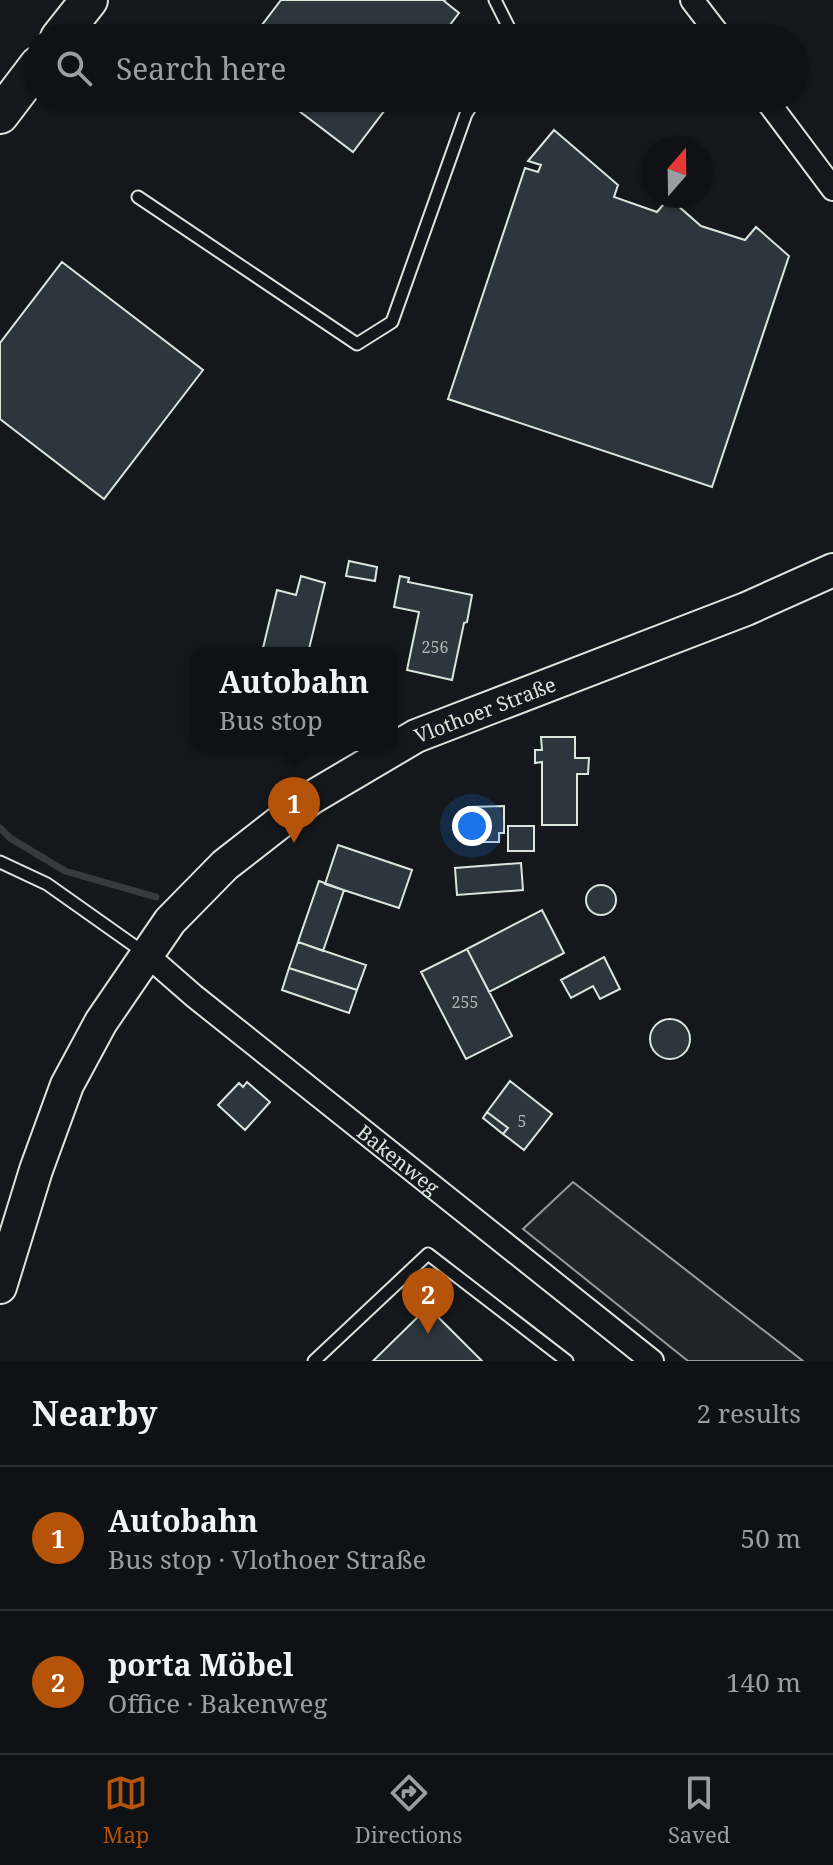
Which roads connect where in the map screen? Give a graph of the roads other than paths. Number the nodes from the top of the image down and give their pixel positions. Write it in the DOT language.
graph roads {
  1 [pos="89,0"];
  2 [pos="495,0"];
  3 [pos="692,0"];
  4 [pos="70,24"];
  5 [pos="507,24"];
  6 [pos="710,24"];
  7 [pos="24,83"];
  8 [pos="467,112"];
  9 [pos="775,112"];
  10 [pos="0,115"];
  11 [pos="833,189"];
  12 [pos="138,197"];
  13 [pos="833,570"];
  14 [pos="398,747"];
  15 [pos="391,751"];
  16 [pos="0,862"];
  17 [pos="147,955"];
  18 [pos="0,1287"];
  19 [pos="314,1361"];
  20 [pos="567,1361"];
  21 [pos="652,1361"];
  1 -- 4 [label="main road"];
  2 -- 5 [label="lane"];
  3 -- 6 [label="street"];
  7 -- 10 [label="main road"];
  8 -- 12 [label="lane"];
  9 -- 11 [label="street"];
  13 -- 14 [label="street, Vlothoer Straße"];
  15 -- 17 [label="street, Vlothoer Straße"];
  16 -- 17 [label="lane"];
  17 -- 18 [label="street, Vlothoer Straße"];
  17 -- 21 [label="street, Bakenweg"];
  19 -- 20 [label="lane"];
}
